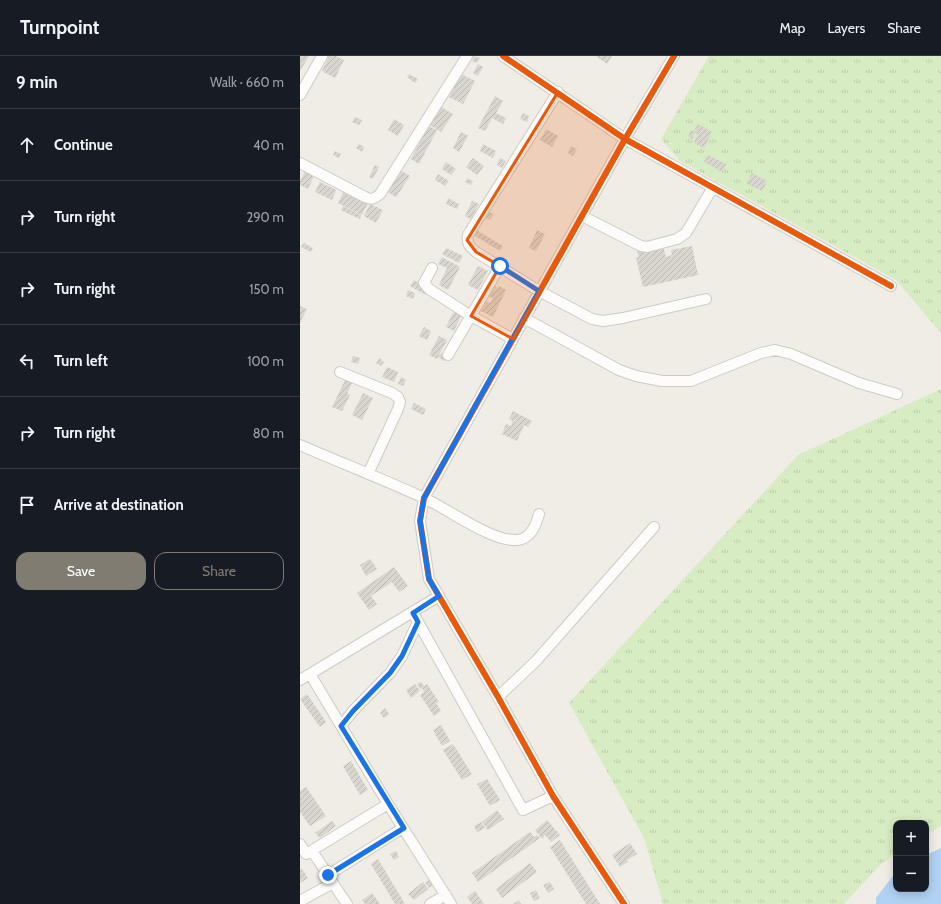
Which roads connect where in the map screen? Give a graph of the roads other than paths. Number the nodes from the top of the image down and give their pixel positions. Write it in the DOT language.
graph roads {
  1 [pos="322,56"];
  2 [pos="467,56"];
  3 [pos="674,56"];
  4 [pos="509,58"];
  5 [pos="558,92"];
  6 [pos="300,96"];
  7 [pos="625,139"];
  8 [pos="300,163"];
  9 [pos="713,187"];
  10 [pos="582,216"];
  11 [pos="500,266"];
  12 [pos="432,268"];
  13 [pos="891,286"];
  14 [pos="539,291"];
  15 [pos="706,299"];
  16 [pos="471,316"];
  17 [pos="524,318"];
  18 [pos="512,339"];
  19 [pos="448,356"];
  20 [pos="340,372"];
  21 [pos="897,394"];
  22 [pos="300,445"];
  23 [pos="368,474"];
  24 [pos="424,498"];
  25 [pos="539,514"];
  26 [pos="654,528"];
  27 [pos="439,596"];
  28 [pos="413,613"];
  29 [pos="418,622"];
  30 [pos="310,674"];
  31 [pos="300,680"];
  32 [pos="498,697"];
  33 [pos="341,726"];
  34 [pos="553,796"];
  35 [pos="388,804"];
  36 [pos="404,828"];
  37 [pos="300,844"];
  38 [pos="306,854"];
  39 [pos="330,879"];
  40 [pos="446,895"];
  41 [pos="300,901"];
  42 [pos="347,904"];
  43 [pos="430,904"];
  44 [pos="452,904"];
  45 [pos="624,904"];
  1 -- 6 [label="street"];
  2 -- 8 [label="street"];
  3 -- 7 [label="street"];
  4 -- 5 [label="street"];
  5 -- 7 [label="street"];
  5 -- 11 [label="street"];
  7 -- 9 [label="street"];
  7 -- 10 [label="street"];
  9 -- 10 [label="street"];
  9 -- 13 [label="street"];
  10 -- 14 [label="street"];
  11 -- 14 [label="street"];
  11 -- 16 [label="street"];
  12 -- 16 [label="street"];
  14 -- 15 [label="street"];
  14 -- 17 [label="street"];
  16 -- 18 [label="street"];
  16 -- 19 [label="street"];
  17 -- 18 [label="street"];
  17 -- 21 [label="street"];
  18 -- 24 [label="street"];
  20 -- 23 [label="street"];
  22 -- 23 [label="street"];
  23 -- 24 [label="street"];
  24 -- 25 [label="street"];
  24 -- 27 [label="street"];
  26 -- 32 [label="street"];
  27 -- 28 [label="street"];
  27 -- 32 [label="street"];
  28 -- 29 [label="street"];
  28 -- 30 [label="street"];
  29 -- 33 [label="street"];
  29 -- 34 [label="street"];
  30 -- 31 [label="street"];
  30 -- 33 [label="street"];
  32 -- 34 [label="street"];
  33 -- 35 [label="street"];
  34 -- 45 [label="street"];
  35 -- 36 [label="street"];
  35 -- 38 [label="street"];
  36 -- 39 [label="street"];
  36 -- 40 [label="street"];
  37 -- 38 [label="street"];
  38 -- 39 [label="street"];
  39 -- 41 [label="street"];
  39 -- 42 [label="street"];
  40 -- 43 [label="street"];
  40 -- 44 [label="street"];
}
